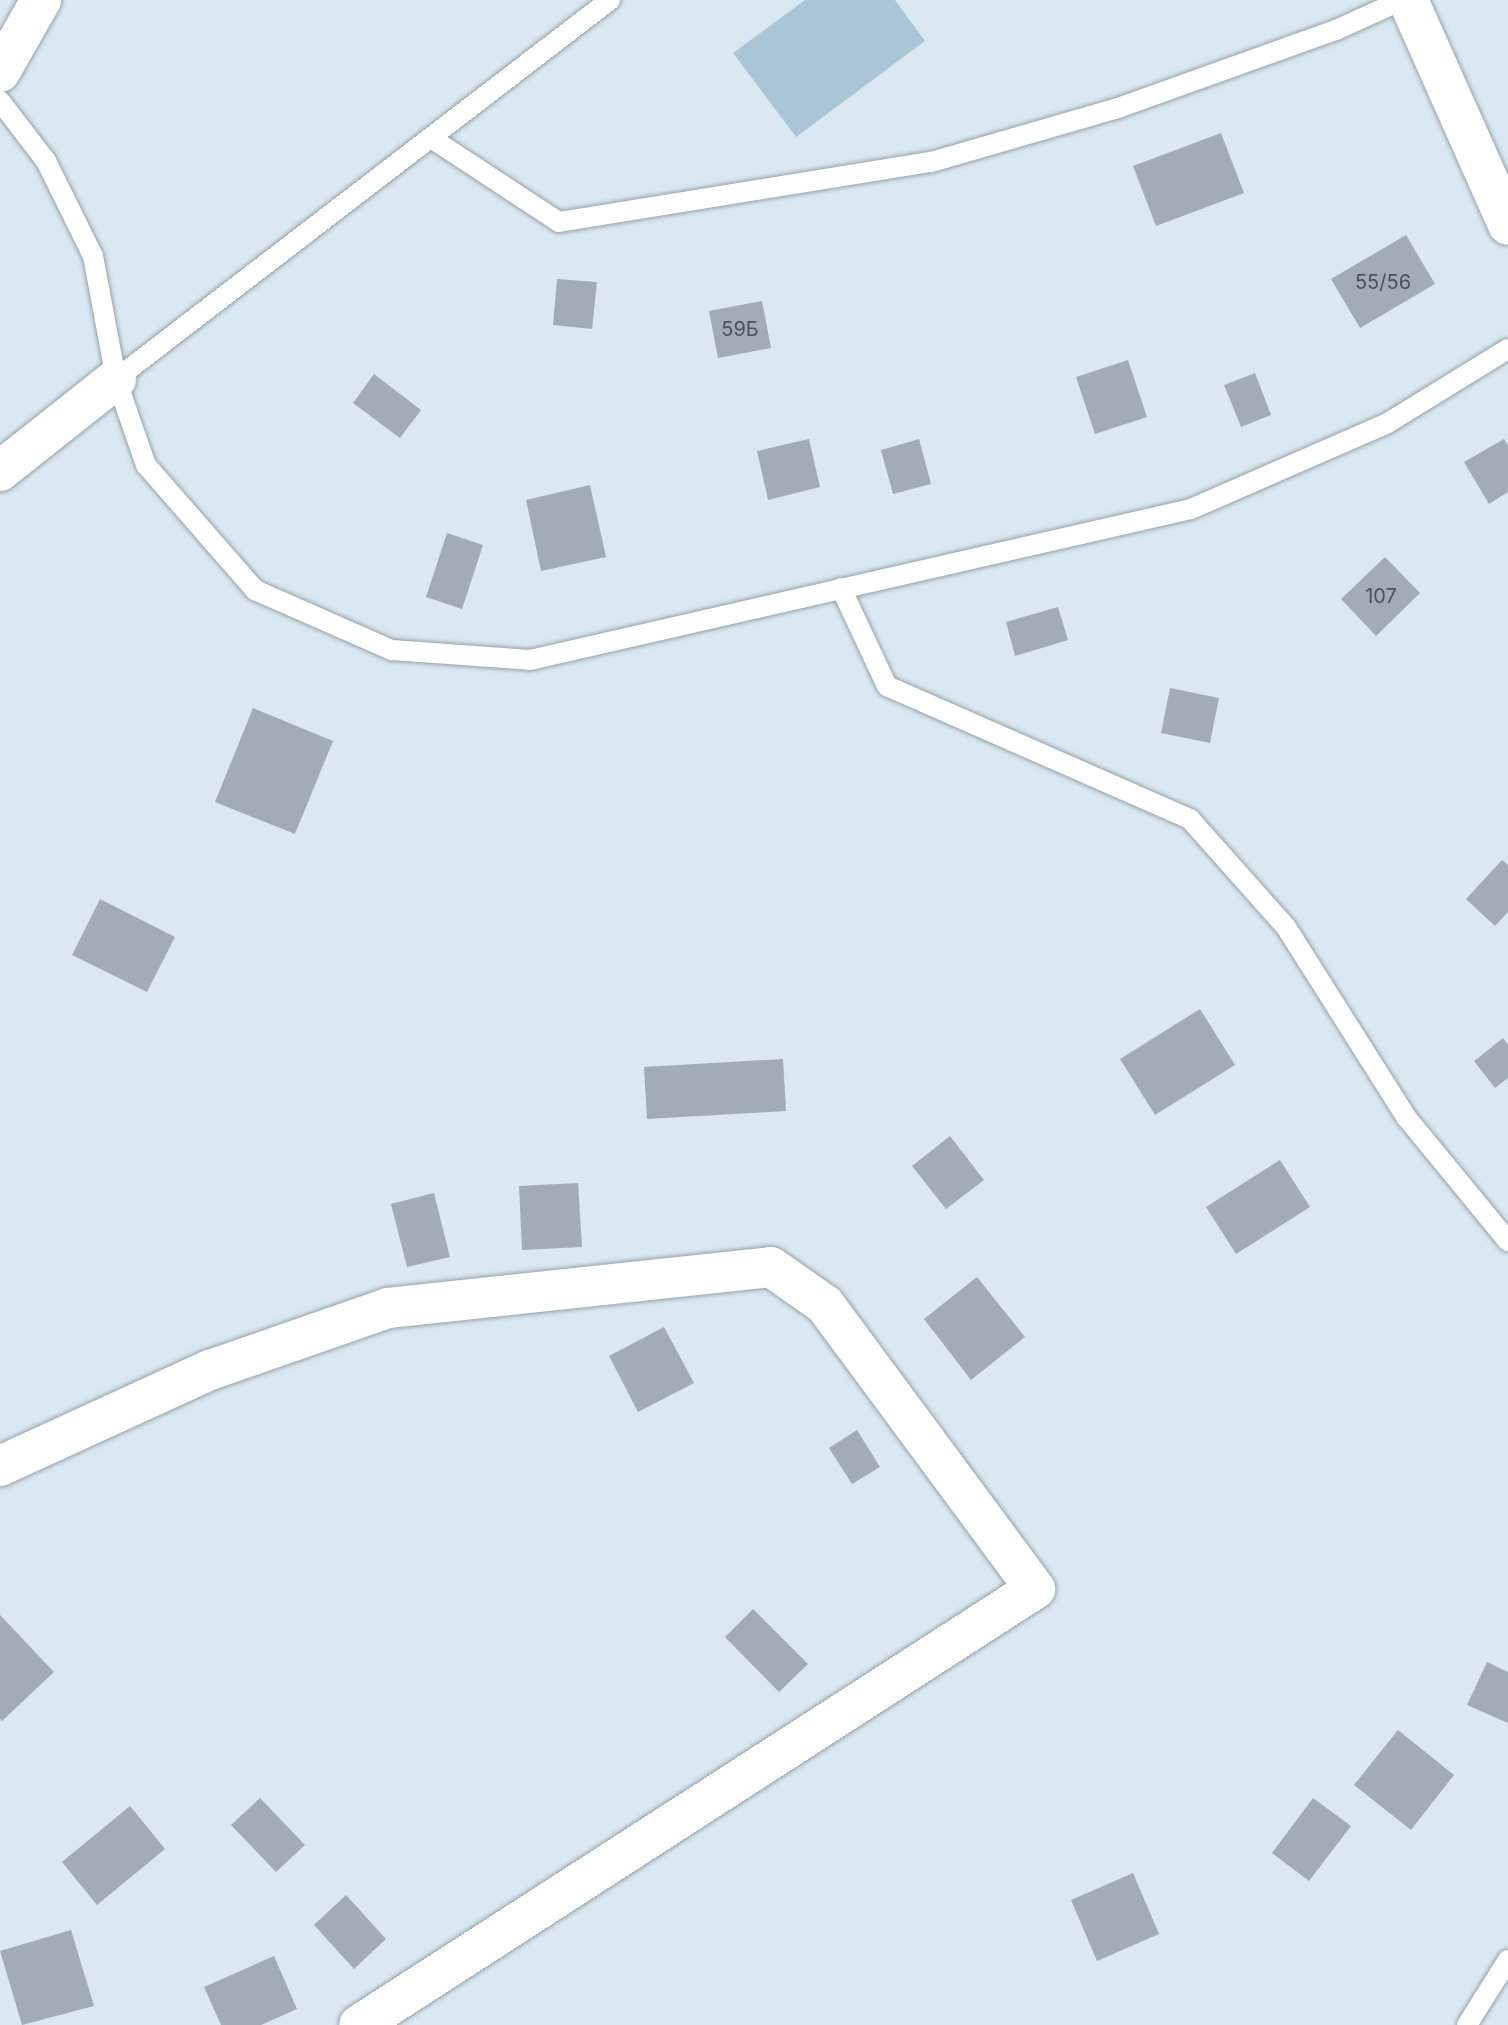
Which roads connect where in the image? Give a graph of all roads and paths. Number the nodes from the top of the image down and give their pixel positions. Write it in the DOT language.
graph roads {
  1 [pos="41,0"];
  2 [pos="610,0"];
  3 [pos="1402,0"];
  4 [pos="1408,0"];
  5 [pos="0,72"];
  6 [pos="0,101"];
  7 [pos="431,138"];
  8 [pos="1508,225"];
  9 [pos="1508,349"];
  10 [pos="116,379"];
  11 [pos="0,471"];
  12 [pos="841,588"];
  13 [pos="1508,1241"];
  14 [pos="0,1466"];
  15 [pos="1508,1960"];
  16 [pos="359,2025"];
  17 [pos="1467,2025"];
  1 -- 5 [label="street"];
  2 -- 7 [label="lane"];
  3 -- 7 [label="lane"];
  4 -- 8 [label="street"];
  6 -- 10 [label="lane"];
  7 -- 10 [label="lane"];
  9 -- 12 [label="lane"];
  10 -- 11 [label="street"];
  10 -- 12 [label="lane"];
  12 -- 13 [label="lane"];
  14 -- 16 [label="street"];
  15 -- 17 [label="lane"];
}
